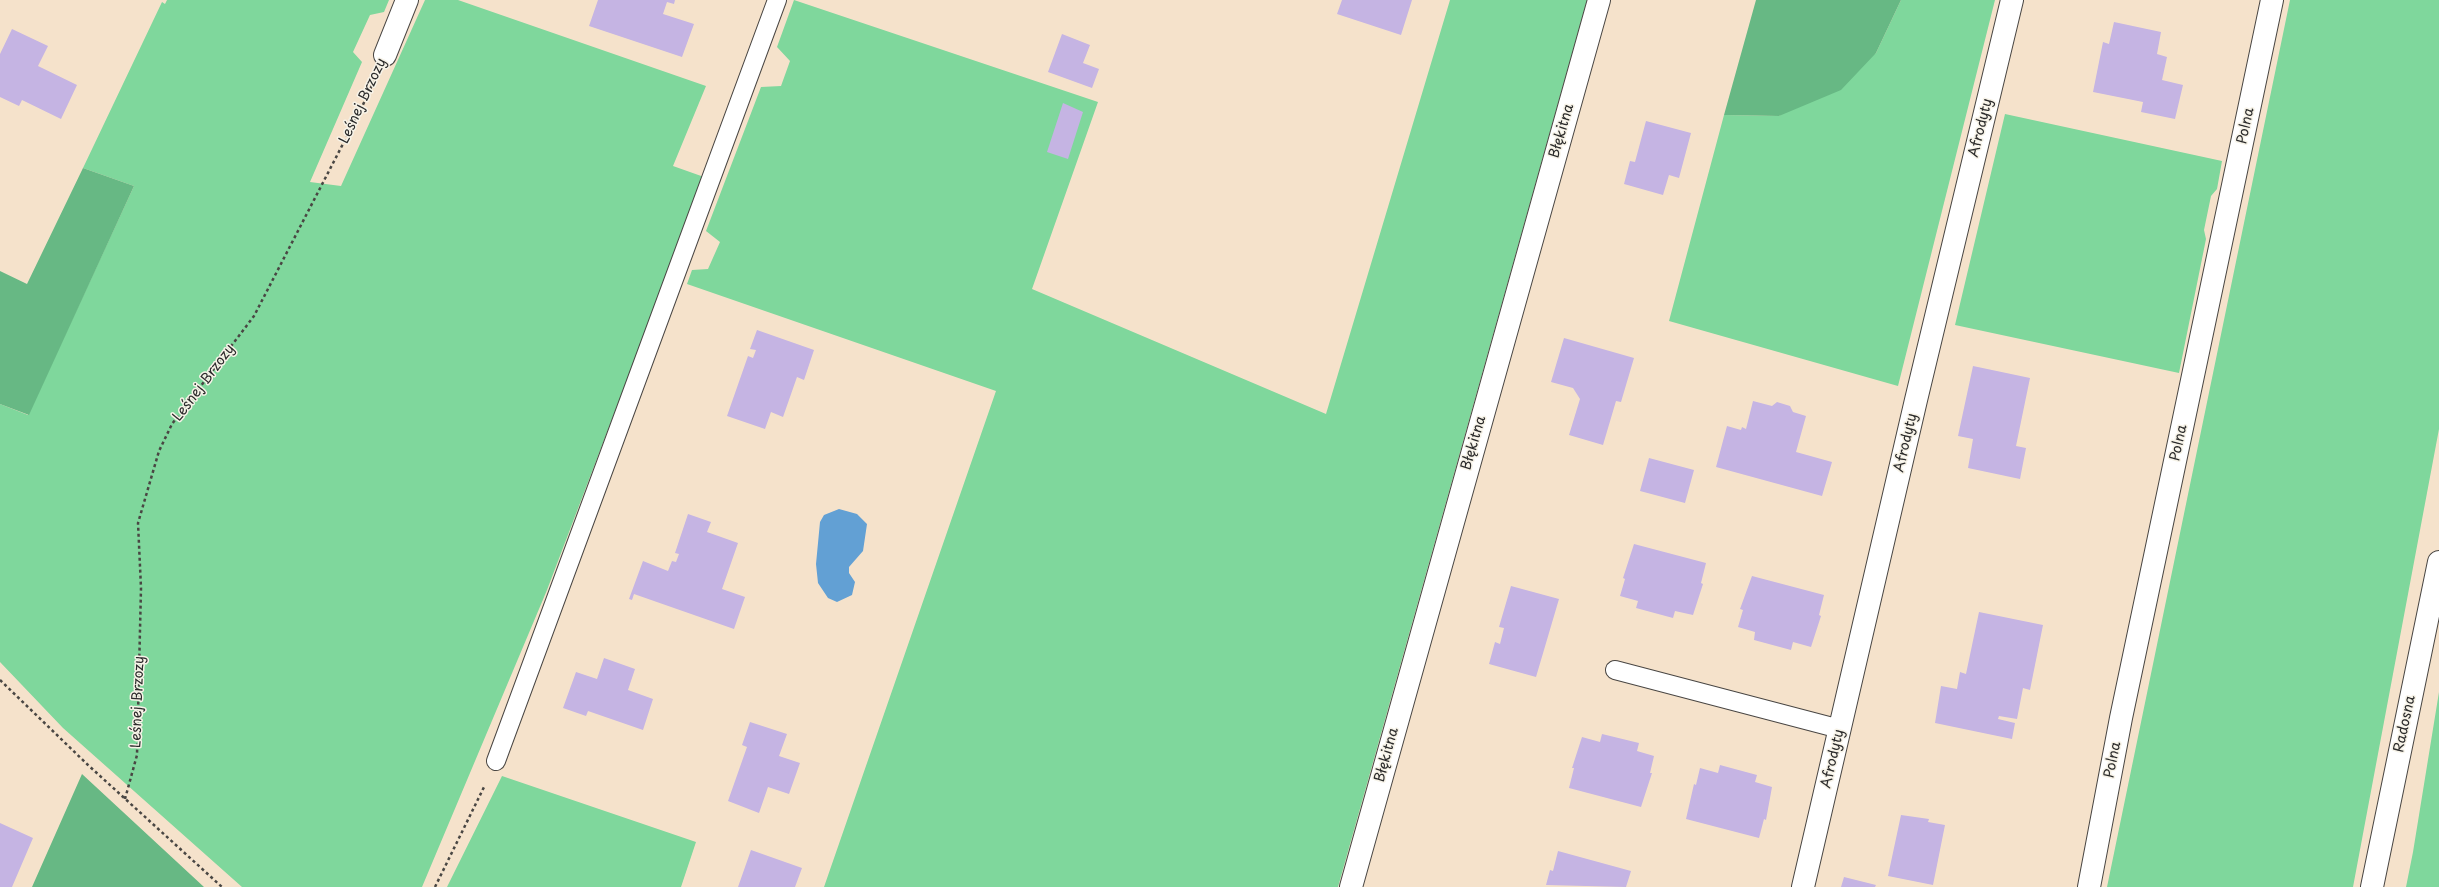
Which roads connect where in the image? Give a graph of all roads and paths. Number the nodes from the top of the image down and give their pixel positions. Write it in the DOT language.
graph roads {
  1 [pos="407,0"];
  2 [pos="777,0"];
  3 [pos="1600,0"];
  4 [pos="2012,0"];
  5 [pos="2272,0"];
  6 [pos="385,55"];
  7 [pos="2439,562"];
  8 [pos="1615,670"];
  9 [pos="0,680"];
  10 [pos="1840,730"];
  11 [pos="496,761"];
  12 [pos="125,799"];
  13 [pos="222,887"];
  14 [pos="435,887"];
  15 [pos="1350,887"];
  16 [pos="1803,887"];
  17 [pos="2089,887"];
  18 [pos="2372,887"];
  1 -- 6 [label="street, Leśnej Brzozy"];
  2 -- 11 [label="lane"];
  3 -- 15 [label="street, Błękitna"];
  4 -- 10 [label="street, Afrodyty"];
  5 -- 17 [label="street, Polna"];
  6 -- 12 [label="path, Leśnej Brzozy"];
  7 -- 18 [label="street, Radosna"];
  8 -- 10 [label="lane"];
  9 -- 12 [label="path"];
  10 -- 16 [label="street, Afrodyty"];
  11 -- 14 [label="path"];
  12 -- 13 [label="path"];
}
